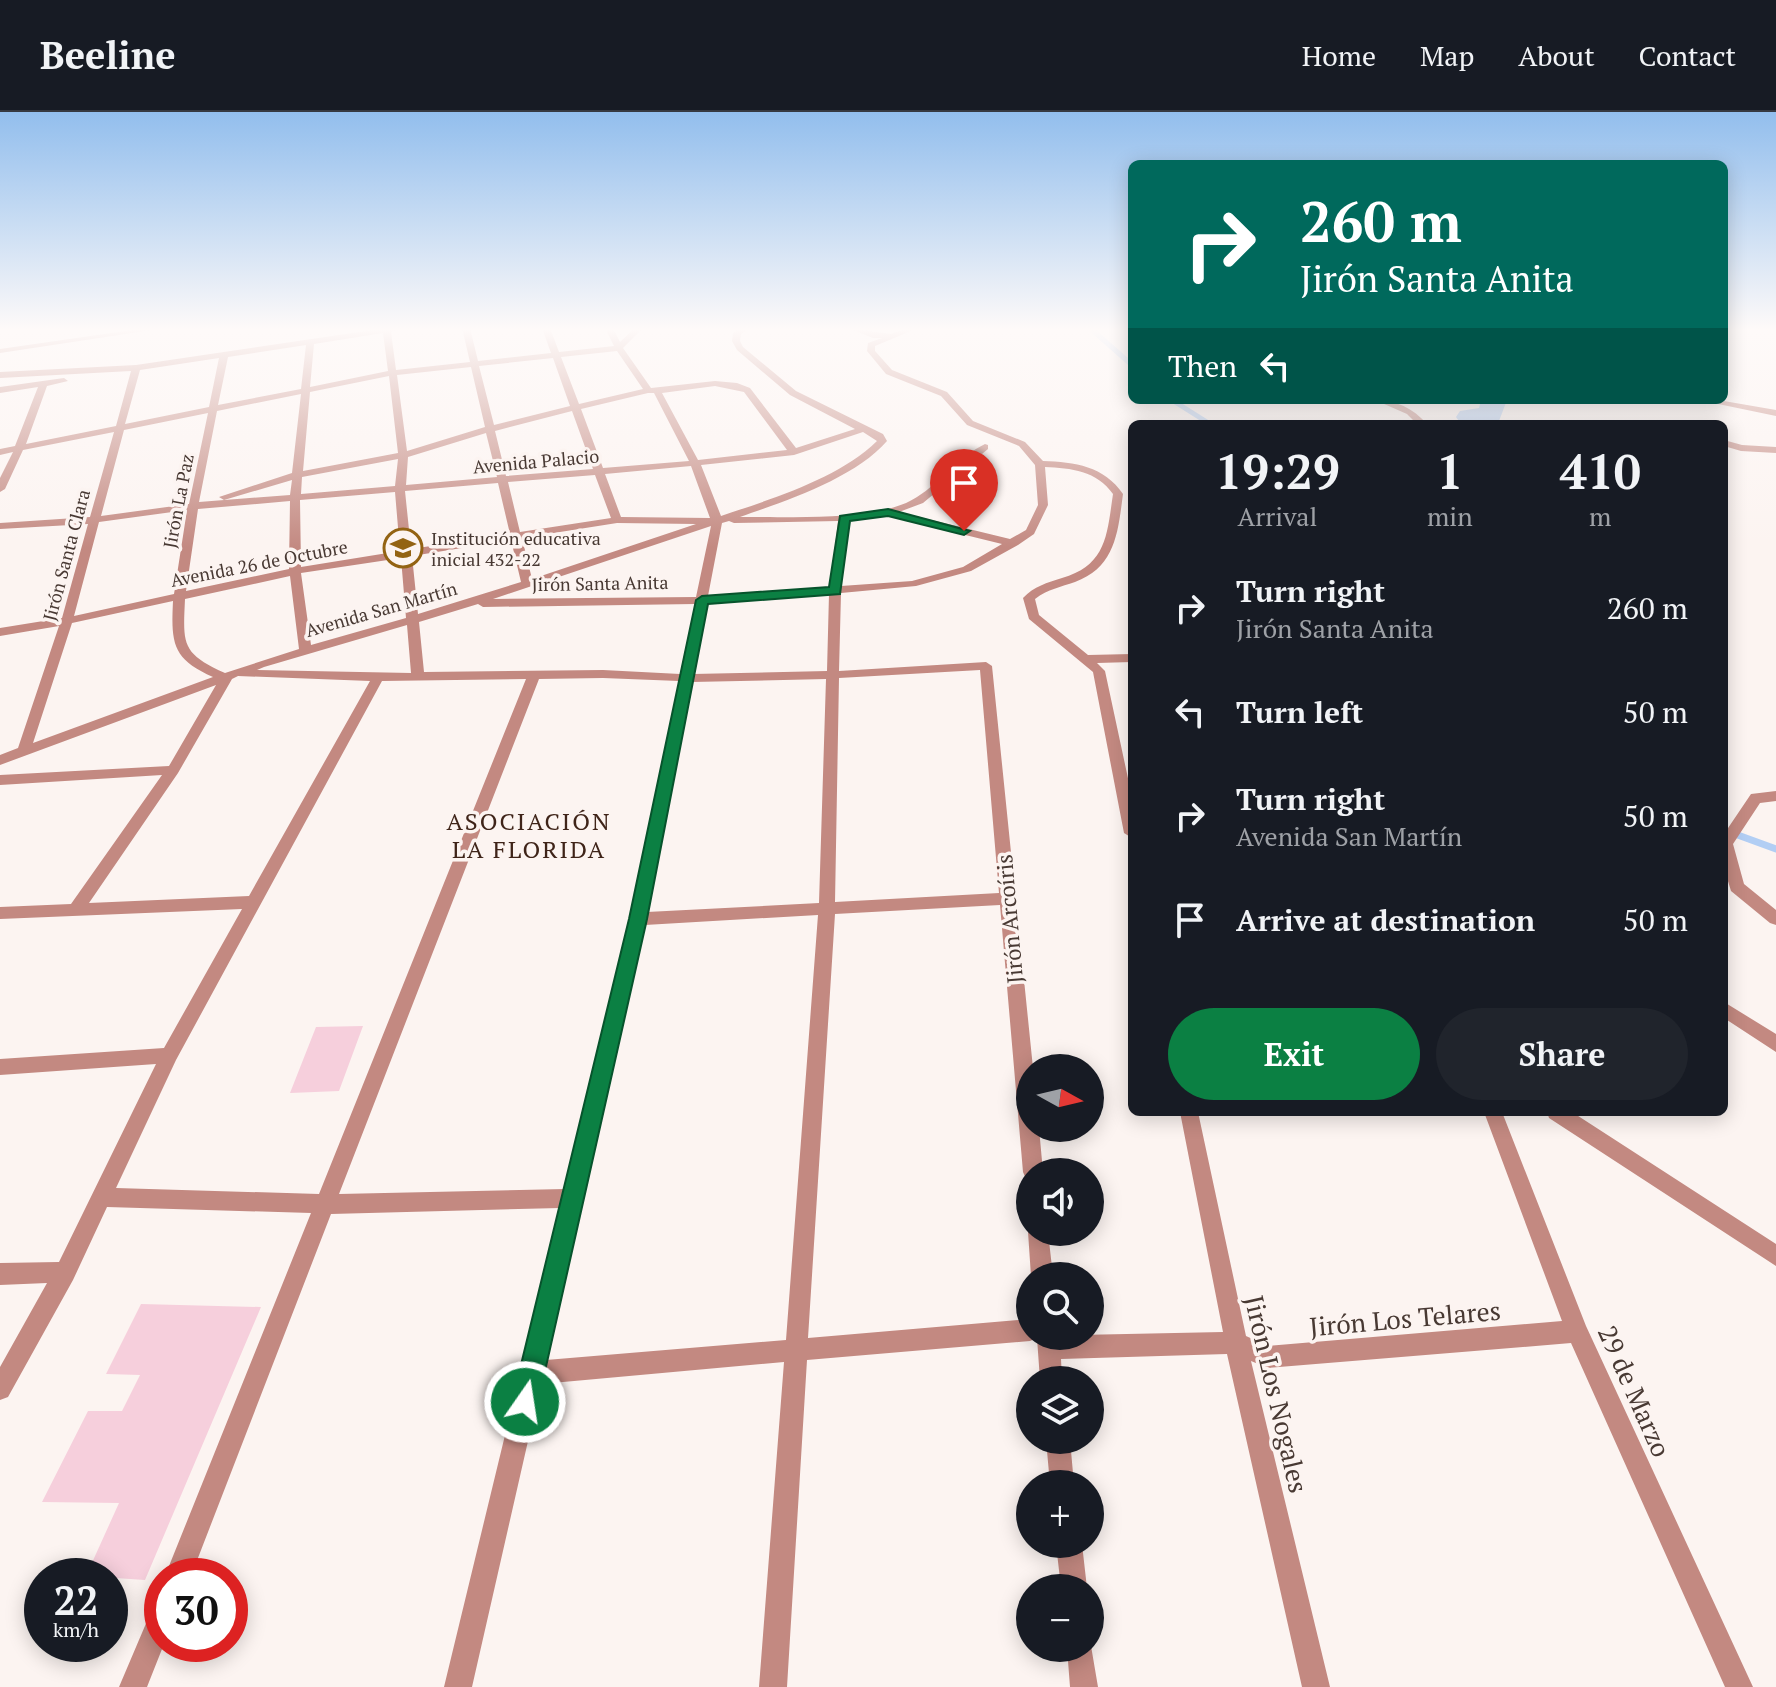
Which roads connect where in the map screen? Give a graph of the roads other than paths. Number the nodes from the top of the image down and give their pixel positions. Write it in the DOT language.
graph roads {
  1 [pos="37,402"];
  2 [pos="126,402"];
  3 [pos="216,402"];
  4 [pos="246,402"];
  5 [pos="305,402"];
  6 [pos="395,402"];
  7 [pos="484,402"];
  8 [pos="571,402"];
  9 [pos="603,402"];
  10 [pos="658,402"];
  11 [pos="756,402"];
  12 [pos="810,402"];
  13 [pos="951,402"];
  14 [pos="1389,404"];
  15 [pos="1725,404"];
  16 [pos="215,408"];
  17 [pos="573,408"];
  18 [pos="1776,413"];
  19 [pos="1418,420"];
  20 [pos="118,429"];
  21 [pos="490,429"];
  22 [pos="863,429"];
  23 [pos="1728,444"];
  24 [pos="985,447"];
  25 [pos="19,449"];
  26 [pos="1776,450"];
  27 [pos="0,452"];
  28 [pos="794,452"];
  29 [pos="403,455"];
  30 [pos="695,463"];
  31 [pos="1040,464"];
  32 [pos="598,471"];
  33 [pos="296,475"];
  34 [pos="502,480"];
  35 [pos="0,489"];
  36 [pos="400,490"];
  37 [pos="295,499"];
  38 [pos="194,506"];
  39 [pos="888,513"];
  40 [pos="844,518"];
  41 [pos="94,520"];
  42 [pos="617,520"];
  43 [pos="717,521"];
  44 [pos="0,526"];
  45 [pos="515,537"];
  46 [pos="1014,543"];
  47 [pos="407,555"];
  48 [pos="295,571"];
  49 [pos="527,583"];
  50 [pos="835,591"];
  51 [pos="179,596"];
  52 [pos="702,600"];
  53 [pos="470,603"];
  54 [pos="415,618"];
  55 [pos="67,621"];
  56 [pos="0,632"];
  57 [pos="305,649"];
  58 [pos="1128,658"];
  59 [pos="1087,659"];
  60 [pos="534,674"];
  61 [pos="832,675"];
  62 [pos="233,676"];
  63 [pos="418,676"];
  64 [pos="378,677"];
  65 [pos="688,678"];
  66 [pos="24,750"];
  67 [pos="0,760"];
  68 [pos="173,770"];
  69 [pos="0,780"];
  70 [pos="1776,796"];
  71 [pos="1128,813"];
  72 [pos="1728,840"];
  73 [pos="1728,855"];
  74 [pos="1006,899"];
  75 [pos="252,902"];
  76 [pos="827,907"];
  77 [pos="76,909"];
  78 [pos="0,913"];
  79 [pos="638,919"];
  80 [pos="1776,919"];
  81 [pos="1728,1012"];
  82 [pos="1776,1044"];
  83 [pos="169,1055"];
  84 [pos="0,1067"];
  85 [pos="1190,1116"];
  86 [pos="1495,1116"];
  87 [pos="1562,1116"];
  88 [pos="1032,1158"];
  89 [pos="100,1197"];
  90 [pos="571,1198"];
  91 [pos="328,1204"];
  92 [pos="1776,1256"];
  93 [pos="65,1272"];
  94 [pos="0,1274"];
  95 [pos="1016,1331"];
  96 [pos="1577,1331"];
  97 [pos="1104,1342"];
  98 [pos="1236,1343"];
  99 [pos="795,1349"];
  100 [pos="532,1373"];
  101 [pos="0,1389"];
  102 [pos="185,1558"];
  103 [pos="144,1660"];
  104 [pos="1081,1662"];
  105 [pos="133,1687"];
  106 [pos="458,1687"];
  107 [pos="773,1687"];
  108 [pos="1084,1687"];
  109 [pos="1316,1687"];
  110 [pos="1739,1687"];
  1 -- 25 [label="street"];
  2 -- 20 [label="street, Jirón Santa Clara"];
  3 -- 16 [label="street, Jirón La Paz"];
  4 -- 16 [label="street"];
  5 -- 33 [label="street"];
  6 -- 29 [label="street"];
  7 -- 21 [label="street"];
  8 -- 17 [label="street"];
  9 -- 17 [label="street"];
  10 -- 30 [label="street"];
  11 -- 28 [label="street"];
  12 -- 22 [label="street"];
  13 -- 31 [label="street"];
  14 -- 19 [label="street"];
  15 -- 18 [label="street"];
  16 -- 20 [label="street"];
  16 -- 38 [label="street, Jirón La Paz"];
  17 -- 21 [label="street"];
  17 -- 32 [label="street"];
  20 -- 25 [label="street"];
  20 -- 41 [label="street, Jirón Santa Clara"];
  21 -- 29 [label="street"];
  21 -- 34 [label="street"];
  22 -- 28 [label="street, Avenida Palacio"];
  22 -- 43 [label="street"];
  23 -- 26 [label="street"];
  24 -- 39 [label="street"];
  25 -- 27 [label="street"];
  25 -- 35 [label="street"];
  28 -- 30 [label="street, Avenida Palacio"];
  29 -- 33 [label="street"];
  29 -- 36 [label="street"];
  30 -- 32 [label="street, Avenida Palacio"];
  30 -- 43 [label="street"];
  31 -- 46 [label="street, Jirón Santa Anita"];
  31 -- 59 [label="street"];
  32 -- 34 [label="street, Avenida Palacio"];
  32 -- 42 [label="street"];
  33 -- 37 [label="street"];
  33 -- 38 [label="street"];
  34 -- 36 [label="street, Avenida Palacio"];
  34 -- 45 [label="street"];
  36 -- 37 [label="street, Avenida Palacio"];
  36 -- 47 [label="street"];
  37 -- 38 [label="street, Avenida Palacio"];
  37 -- 48 [label="street"];
  38 -- 41 [label="street, Avenida Palacio"];
  38 -- 51 [label="street, Jirón La Paz"];
  39 -- 40 [label="street, Avenida San Martín"];
  39 -- 46 [label="street, Avenida San Martín"];
  40 -- 43 [label="street, Avenida San Martín"];
  40 -- 50 [label="street"];
  41 -- 44 [label="street, Avenida Palacio"];
  41 -- 55 [label="street, Jirón Santa Clara"];
  42 -- 43 [label="street, Avenida 26 de Octubre"];
  42 -- 45 [label="street, Avenida 26 de Octubre"];
  43 -- 49 [label="street, Avenida San Martín"];
  43 -- 52 [label="street"];
  45 -- 47 [label="street, Avenida 26 de Octubre"];
  45 -- 49 [label="street"];
  46 -- 50 [label="street, Jirón Santa Anita"];
  47 -- 48 [label="street, Avenida 26 de Octubre"];
  47 -- 54 [label="street"];
  48 -- 51 [label="street, Avenida 26 de Octubre"];
  48 -- 57 [label="street"];
  49 -- 53 [label="street, Avenida San Martín"];
  50 -- 52 [label="street, Jirón Santa Anita"];
  50 -- 61 [label="street"];
  51 -- 55 [label="street, Avenida 26 de Octubre"];
  51 -- 62 [label="street, Jirón La Paz"];
  52 -- 53 [label="street, Jirón Santa Anita"];
  52 -- 65 [label="street"];
  53 -- 54 [label="street, Avenida San Martín"];
  54 -- 57 [label="street, Avenida San Martín"];
  54 -- 63 [label="street"];
  55 -- 56 [label="street, Avenida 26 de Octubre"];
  55 -- 66 [label="street, Jirón Santa Clara"];
  57 -- 62 [label="street, Avenida San Martín"];
  58 -- 59 [label="street"];
  59 -- 71 [label="street"];
  60 -- 63 [label="street"];
  60 -- 65 [label="street"];
  60 -- 91 [label="street"];
  61 -- 65 [label="street"];
  61 -- 74 [label="street, Jirón Arcoíris"];
  61 -- 76 [label="street"];
  62 -- 64 [label="street"];
  62 -- 66 [label="street, Avenida San Martín"];
  62 -- 68 [label="street"];
  63 -- 64 [label="street"];
  64 -- 75 [label="street"];
  65 -- 79 [label="street"];
  66 -- 67 [label="street, Avenida San Martín"];
  68 -- 69 [label="street"];
  68 -- 77 [label="street"];
  70 -- 72 [label="street"];
  73 -- 80 [label="street"];
  74 -- 76 [label="street"];
  74 -- 88 [label="street, Jirón Arcoíris"];
  75 -- 77 [label="street"];
  75 -- 83 [label="street"];
  76 -- 79 [label="street"];
  76 -- 99 [label="street"];
  77 -- 78 [label="street"];
  79 -- 90 [label="street"];
  81 -- 82 [label="street"];
  83 -- 84 [label="street"];
  83 -- 89 [label="street"];
  85 -- 98 [label="street, Jirón Los Nogales"];
  86 -- 96 [label="street, 29 de Marzo"];
  87 -- 92 [label="street"];
  89 -- 91 [label="street"];
  89 -- 93 [label="street"];
  90 -- 91 [label="street"];
  90 -- 100 [label="street"];
  91 -- 102 [label="street"];
  93 -- 94 [label="street"];
  93 -- 101 [label="street"];
  95 -- 99 [label="street"];
  96 -- 98 [label="street, Jirón Los Telares"];
  96 -- 110 [label="street, 29 de Marzo"];
  97 -- 98 [label="street, Jirón Los Telares"];
  98 -- 109 [label="street, Jirón Los Nogales"];
  99 -- 100 [label="street"];
  99 -- 107 [label="street"];
  100 -- 106 [label="street"];
  103 -- 105 [label="street"];
  104 -- 108 [label="street"];
}
